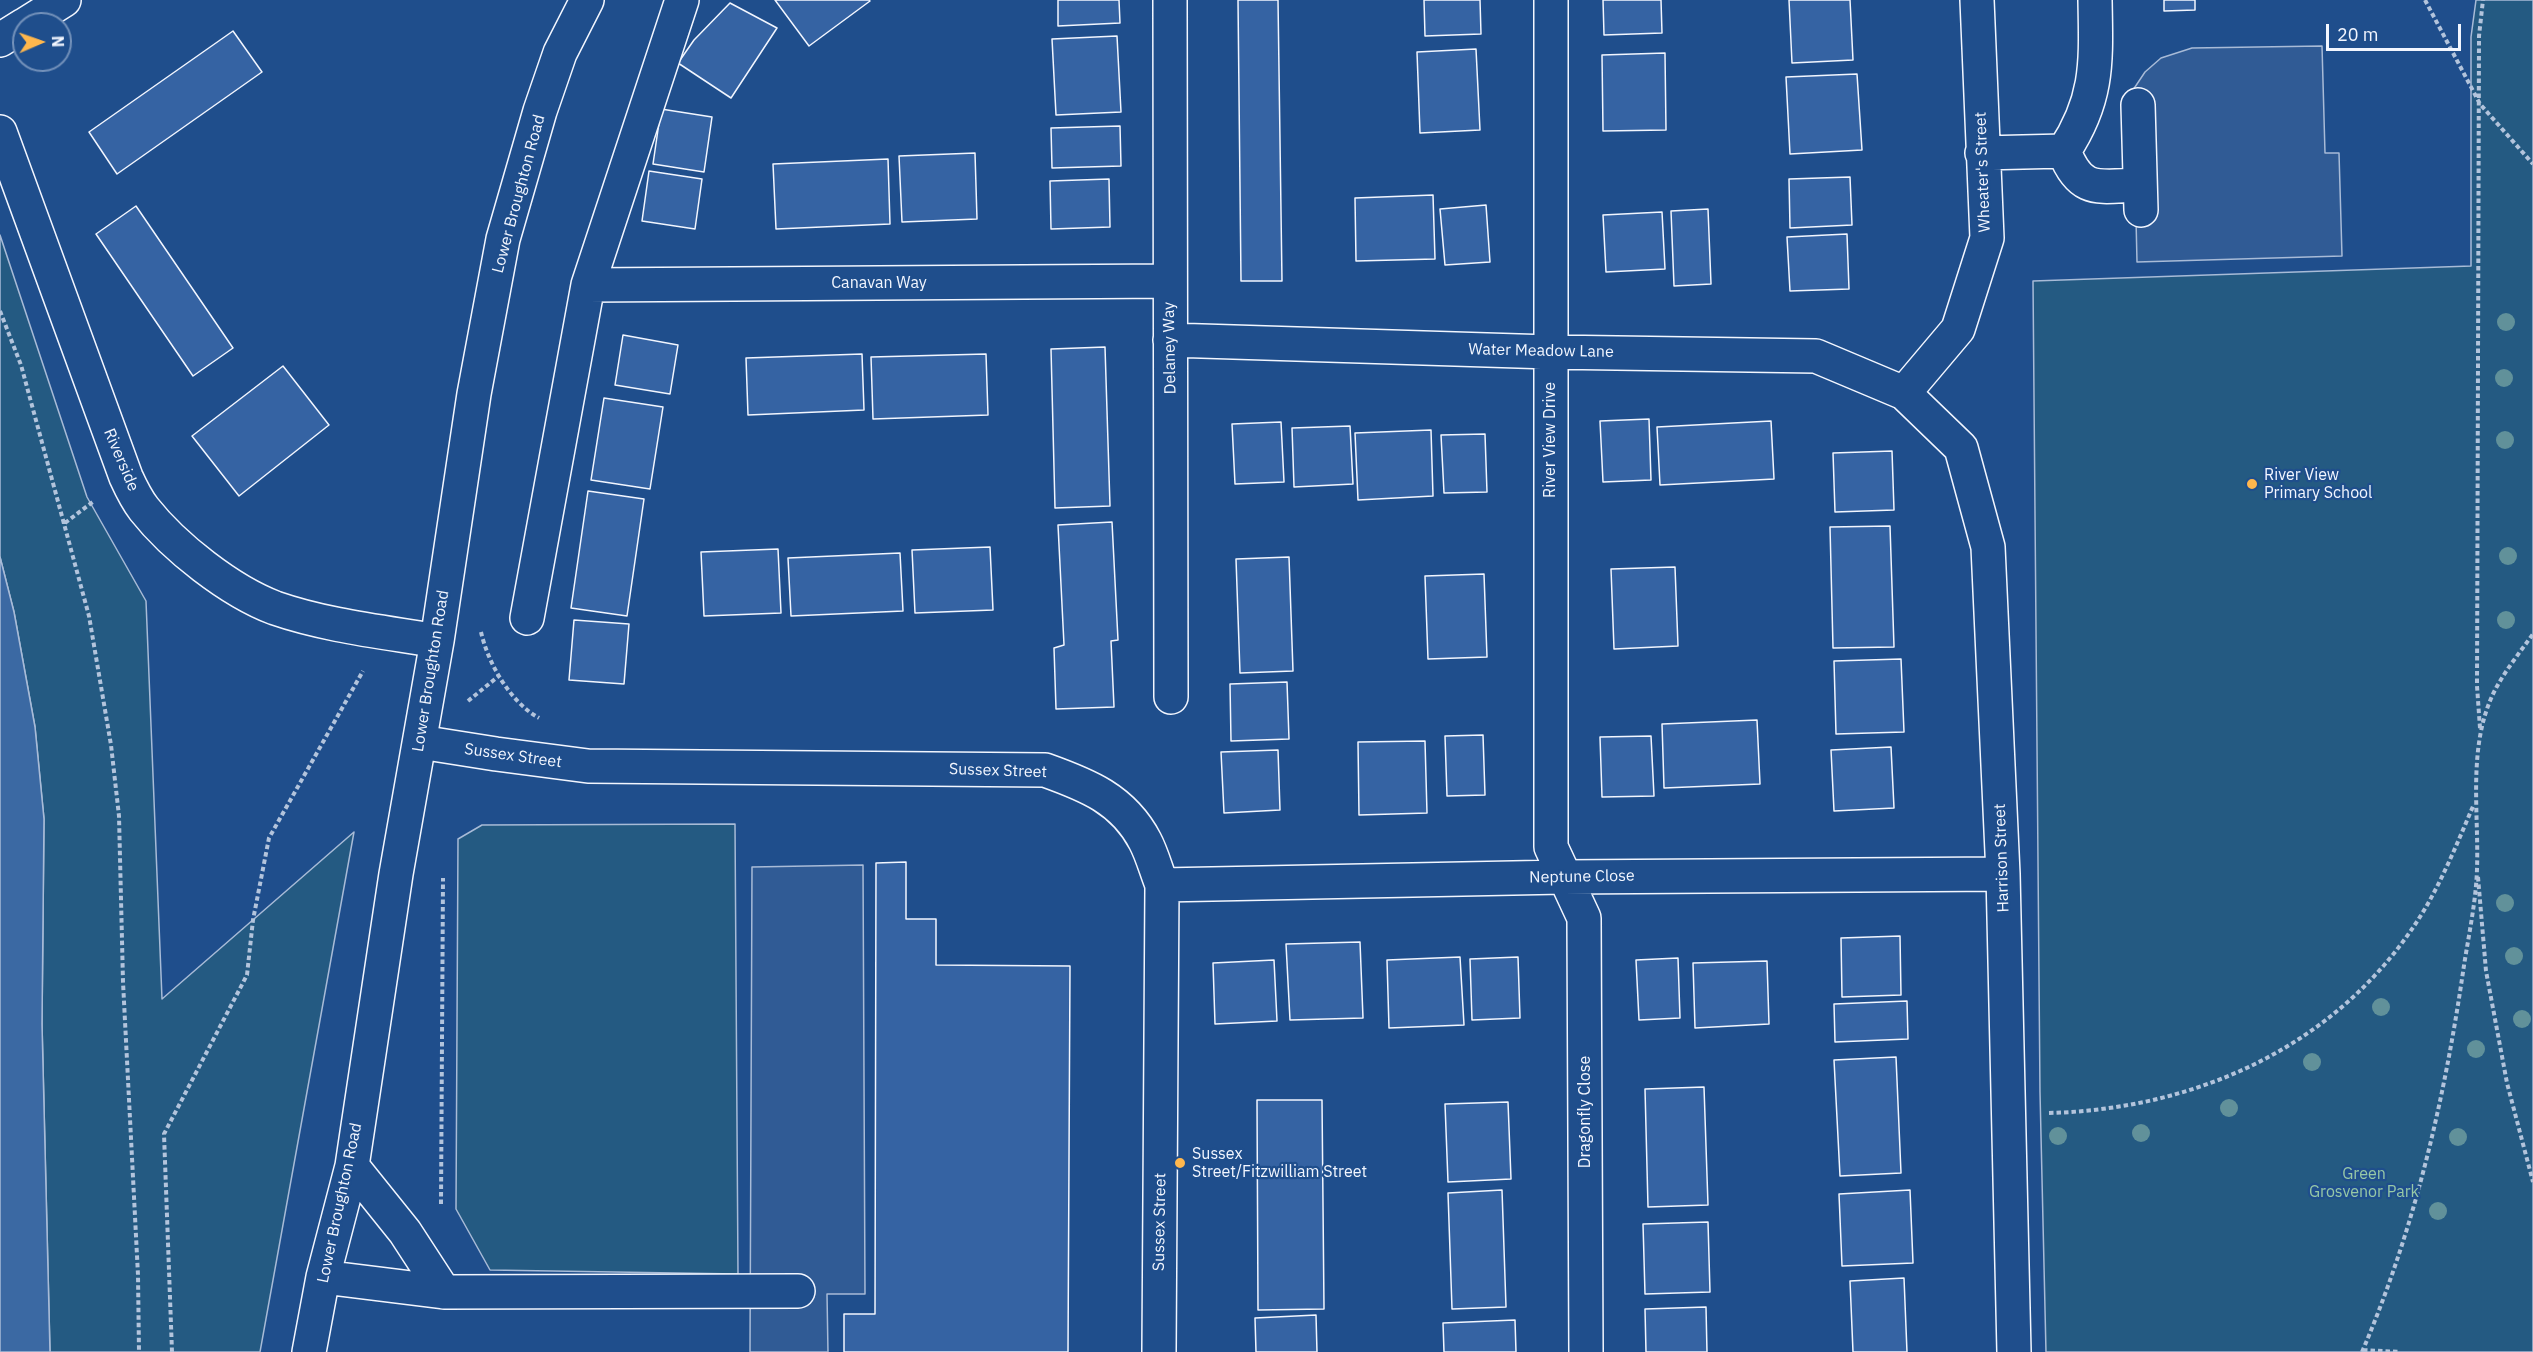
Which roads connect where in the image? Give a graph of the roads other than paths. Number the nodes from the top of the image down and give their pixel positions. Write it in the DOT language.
graph roads {
  1 [pos="64,0"];
  2 [pos="587,0"];
  3 [pos="682,0"];
  4 [pos="1170,0"];
  5 [pos="1551,0"];
  6 [pos="1977,0"];
  7 [pos="2095,0"];
  8 [pos="45,12"];
  9 [pos="2138,105"];
  10 [pos="0,132"];
  11 [pos="2064,151"];
  12 [pos="1982,153"];
  13 [pos="1169,281"];
  14 [pos="588,285"];
  15 [pos="1170,340"];
  16 [pos="1550,352"];
  17 [pos="1904,393"];
  18 [pos="527,618"];
  19 [pos="437,641"];
  20 [pos="1171,697"];
  21 [pos="420,742"];
  22 [pos="2003,874"];
  23 [pos="1563,877"];
  24 [pos="1162,885"];
  25 [pos="352,1166"];
  26 [pos="323,1277"];
  27 [pos="798,1291"];
  28 [pos="444,1292"];
  29 [pos="309,1352"];
  30 [pos="1159,1352"];
  31 [pos="1586,1352"];
  32 [pos="2014,1352"];
  1 -- 8 [label="street"];
  2 -- 19 [label="street, Lower Broughton Road"];
  3 -- 14 [label="street"];
  4 -- 13 [label="street, Delaney Way"];
  5 -- 16 [label="street, River View Drive"];
  6 -- 12 [label="street, Wheater's Street"];
  7 -- 11 [label="street"];
  9 -- 11 [label="street"];
  10 -- 19 [label="street, Riverside"];
  11 -- 12 [label="street"];
  12 -- 17 [label="street, Wheater's Street"];
  13 -- 14 [label="street, Canavan Way"];
  13 -- 15 [label="street, Delaney Way"];
  14 -- 18 [label="street"];
  15 -- 16 [label="street, Water Meadow Lane"];
  15 -- 20 [label="street, Delaney Way"];
  16 -- 17 [label="street, Water Meadow Lane"];
  16 -- 23 [label="street, River View Drive"];
  17 -- 22 [label="street, Harrison Street"];
  19 -- 21 [label="street, Lower Broughton Road"];
  21 -- 24 [label="street, Sussex Street"];
  21 -- 25 [label="street, Lower Broughton Road"];
  22 -- 23 [label="street, Neptune Close"];
  22 -- 32 [label="street, Harrison Street"];
  23 -- 24 [label="street, Neptune Close"];
  23 -- 31 [label="street, Dragonfly Close"];
  24 -- 30 [label="street, Sussex Street"];
  25 -- 26 [label="street, Lower Broughton Road"];
  25 -- 28 [label="street"];
  26 -- 28 [label="street"];
  26 -- 29 [label="street, Lower Broughton Road"];
  27 -- 28 [label="street"];
}
